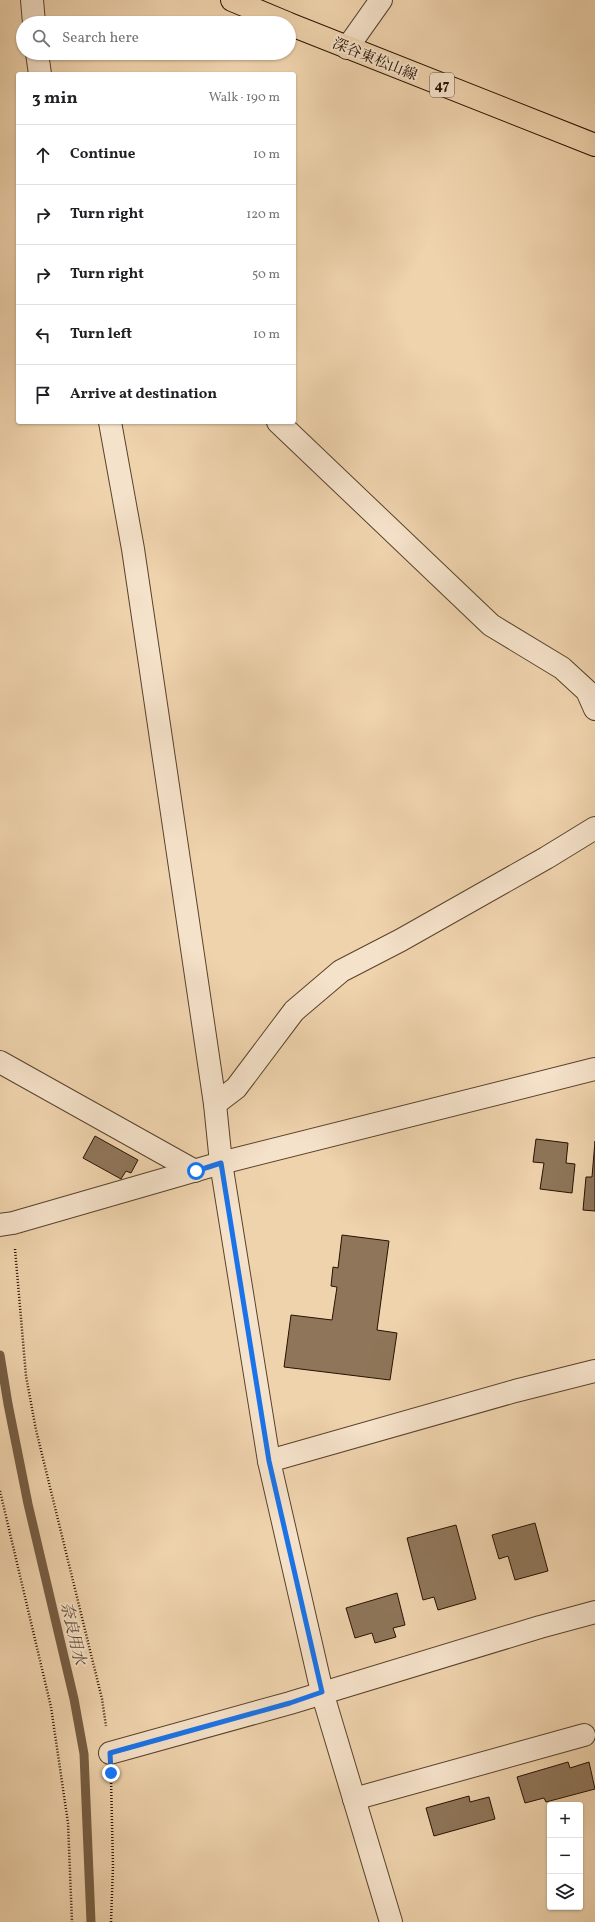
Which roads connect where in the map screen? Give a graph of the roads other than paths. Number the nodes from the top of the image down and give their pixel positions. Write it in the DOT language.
graph roads {
  1 [pos="32,0"];
  2 [pos="232,0"];
  3 [pos="381,0"];
  4 [pos="33,16"];
  5 [pos="271,16"];
  6 [pos="296,26"];
  7 [pos="347,48"];
  8 [pos="38,60"];
  9 [pos="40,72"];
  10 [pos="595,145"];
  11 [pos="110,424"];
  12 [pos="280,424"];
  13 [pos="595,709"];
  14 [pos="595,828"];
  15 [pos="0,1062"];
  16 [pos="595,1070"];
  17 [pos="215,1104"];
  18 [pos="221,1163"];
  19 [pos="196,1171"];
  20 [pos="5,1224"];
  21 [pos="595,1371"];
  22 [pos="269,1461"];
  23 [pos="595,1612"];
  24 [pos="322,1692"];
  25 [pos="584,1735"];
  26 [pos="110,1753"];
  27 [pos="354,1799"];
  28 [pos="391,1922"];
  1 -- 4 [label="street"];
  2 -- 5 [label="main road, 深谷東松山線 / 47"];
  3 -- 7 [label="street"];
  6 -- 7 [label="main road, 深谷東松山線 / 47"];
  7 -- 10 [label="main road, 深谷東松山線 / 47"];
  8 -- 9 [label="street"];
  11 -- 17 [label="street"];
  12 -- 13 [label="street"];
  14 -- 17 [label="street"];
  15 -- 19 [label="street"];
  16 -- 18 [label="street"];
  17 -- 18 [label="street"];
  18 -- 19 [label="street"];
  18 -- 22 [label="street"];
  19 -- 20 [label="street"];
  21 -- 22 [label="street"];
  22 -- 24 [label="street"];
  23 -- 24 [label="street"];
  24 -- 26 [label="street"];
  24 -- 27 [label="street"];
  25 -- 27 [label="street"];
  27 -- 28 [label="street"];
}
